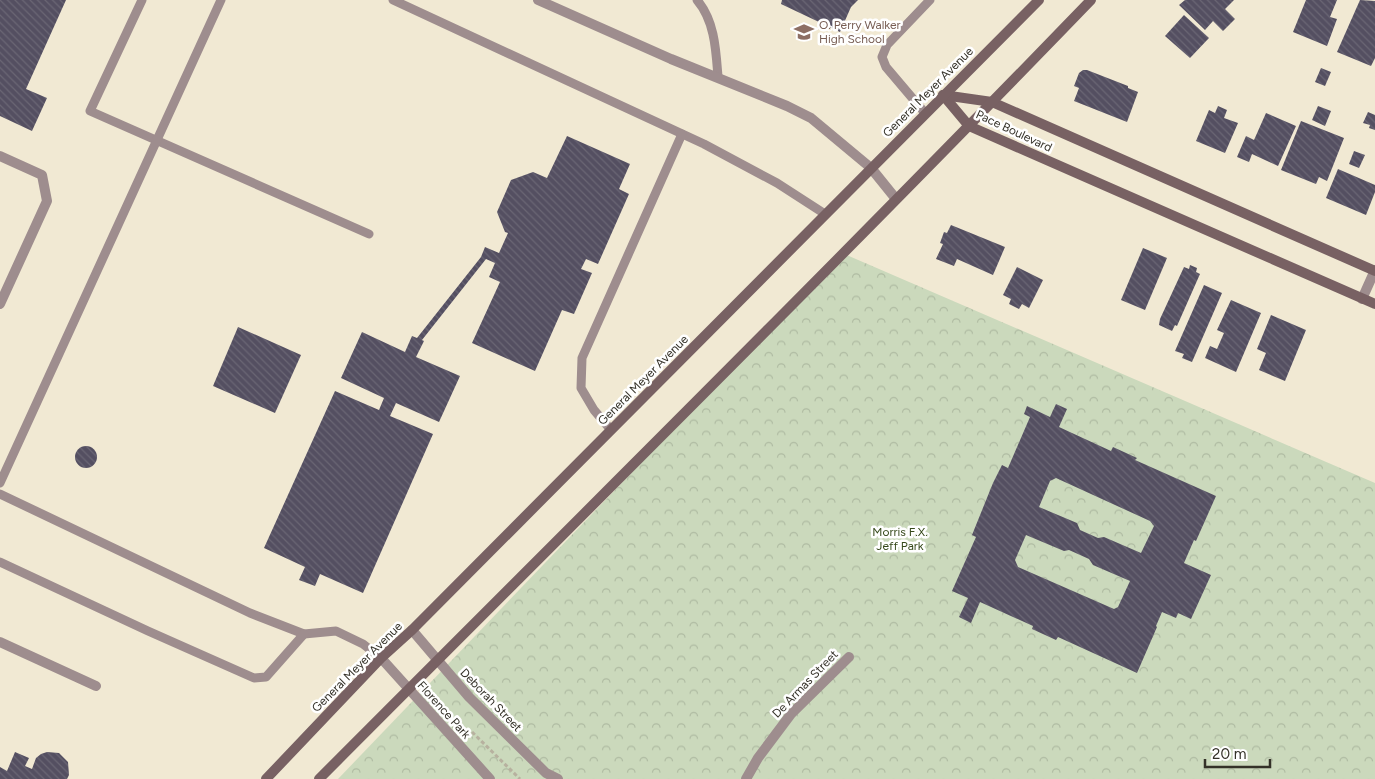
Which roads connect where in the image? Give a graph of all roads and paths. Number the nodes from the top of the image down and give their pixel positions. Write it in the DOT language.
graph roads {
  1 [pos="142,0"];
  2 [pos="221,0"];
  3 [pos="392,0"];
  4 [pos="538,0"];
  5 [pos="697,0"];
  6 [pos="930,0"];
  7 [pos="1039,0"];
  8 [pos="1091,0"];
  9 [pos="553,3"];
  10 [pos="718,77"];
  11 [pos="943,95"];
  12 [pos="992,102"];
  13 [pos="925,113"];
  14 [pos="969,126"];
  15 [pos="682,134"];
  16 [pos="157,140"];
  17 [pos="0,156"];
  18 [pos="871,168"];
  19 [pos="896,199"];
  20 [pos="825,214"];
  21 [pos="369,234"];
  22 [pos="1375,271"];
  23 [pos="1362,299"];
  24 [pos="0,304"];
  25 [pos="1375,304"];
  26 [pos="611,430"];
  27 [pos="0,484"];
  28 [pos="0,494"];
  29 [pos="0,562"];
  30 [pos="412,630"];
  31 [pos="304,634"];
  32 [pos="0,642"];
  33 [pos="849,657"];
  34 [pos="381,658"];
  35 [pos="437,660"];
  36 [pos="96,686"];
  37 [pos="409,689"];
  38 [pos="466,727"];
  39 [pos="266,779"];
  40 [pos="319,779"];
  41 [pos="490,779"];
  42 [pos="520,779"];
  43 [pos="558,779"];
  44 [pos="746,779"];
  1 -- 16 [label="lane"];
  2 -- 16 [label="lane"];
  3 -- 15 [label="lane"];
  4 -- 9 [label="street"];
  5 -- 10 [label="lane"];
  6 -- 13 [label="lane"];
  7 -- 11 [label="main road, General Meyer Avenue"];
  8 -- 12 [label="main road"];
  9 -- 10 [label="street"];
  10 -- 18 [label="street"];
  11 -- 12 [label="main road, Pace Boulevard"];
  11 -- 13 [label="main road, General Meyer Avenue"];
  11 -- 14 [label="main road, Pace Boulevard"];
  12 -- 14 [label="main road"];
  12 -- 22 [label="main road, Pace Boulevard"];
  13 -- 18 [label="main road, General Meyer Avenue"];
  14 -- 19 [label="main road"];
  14 -- 23 [label="main road, Pace Boulevard"];
  15 -- 20 [label="lane"];
  15 -- 26 [label="lane"];
  16 -- 21 [label="lane"];
  16 -- 27 [label="lane"];
  17 -- 24 [label="street"];
  18 -- 19 [label="street"];
  18 -- 20 [label="main road, General Meyer Avenue"];
  19 -- 35 [label="main road"];
  20 -- 26 [label="main road, General Meyer Avenue"];
  22 -- 23 [label="street"];
  23 -- 25 [label="main road, Pace Boulevard"];
  26 -- 30 [label="main road, General Meyer Avenue"];
  28 -- 31 [label="lane"];
  29 -- 31 [label="lane"];
  30 -- 34 [label="main road, General Meyer Avenue"];
  30 -- 35 [label="street, Deborah Street"];
  31 -- 34 [label="lane"];
  32 -- 36 [label="street"];
  33 -- 44 [label="street, De Armas Street"];
  34 -- 37 [label="street, Florence Park"];
  34 -- 39 [label="main road, General Meyer Avenue"];
  35 -- 37 [label="main road"];
  35 -- 43 [label="street, Deborah Street"];
  37 -- 40 [label="main road"];
  37 -- 41 [label="street, Florence Park"];
  38 -- 42 [label="path"];
}
